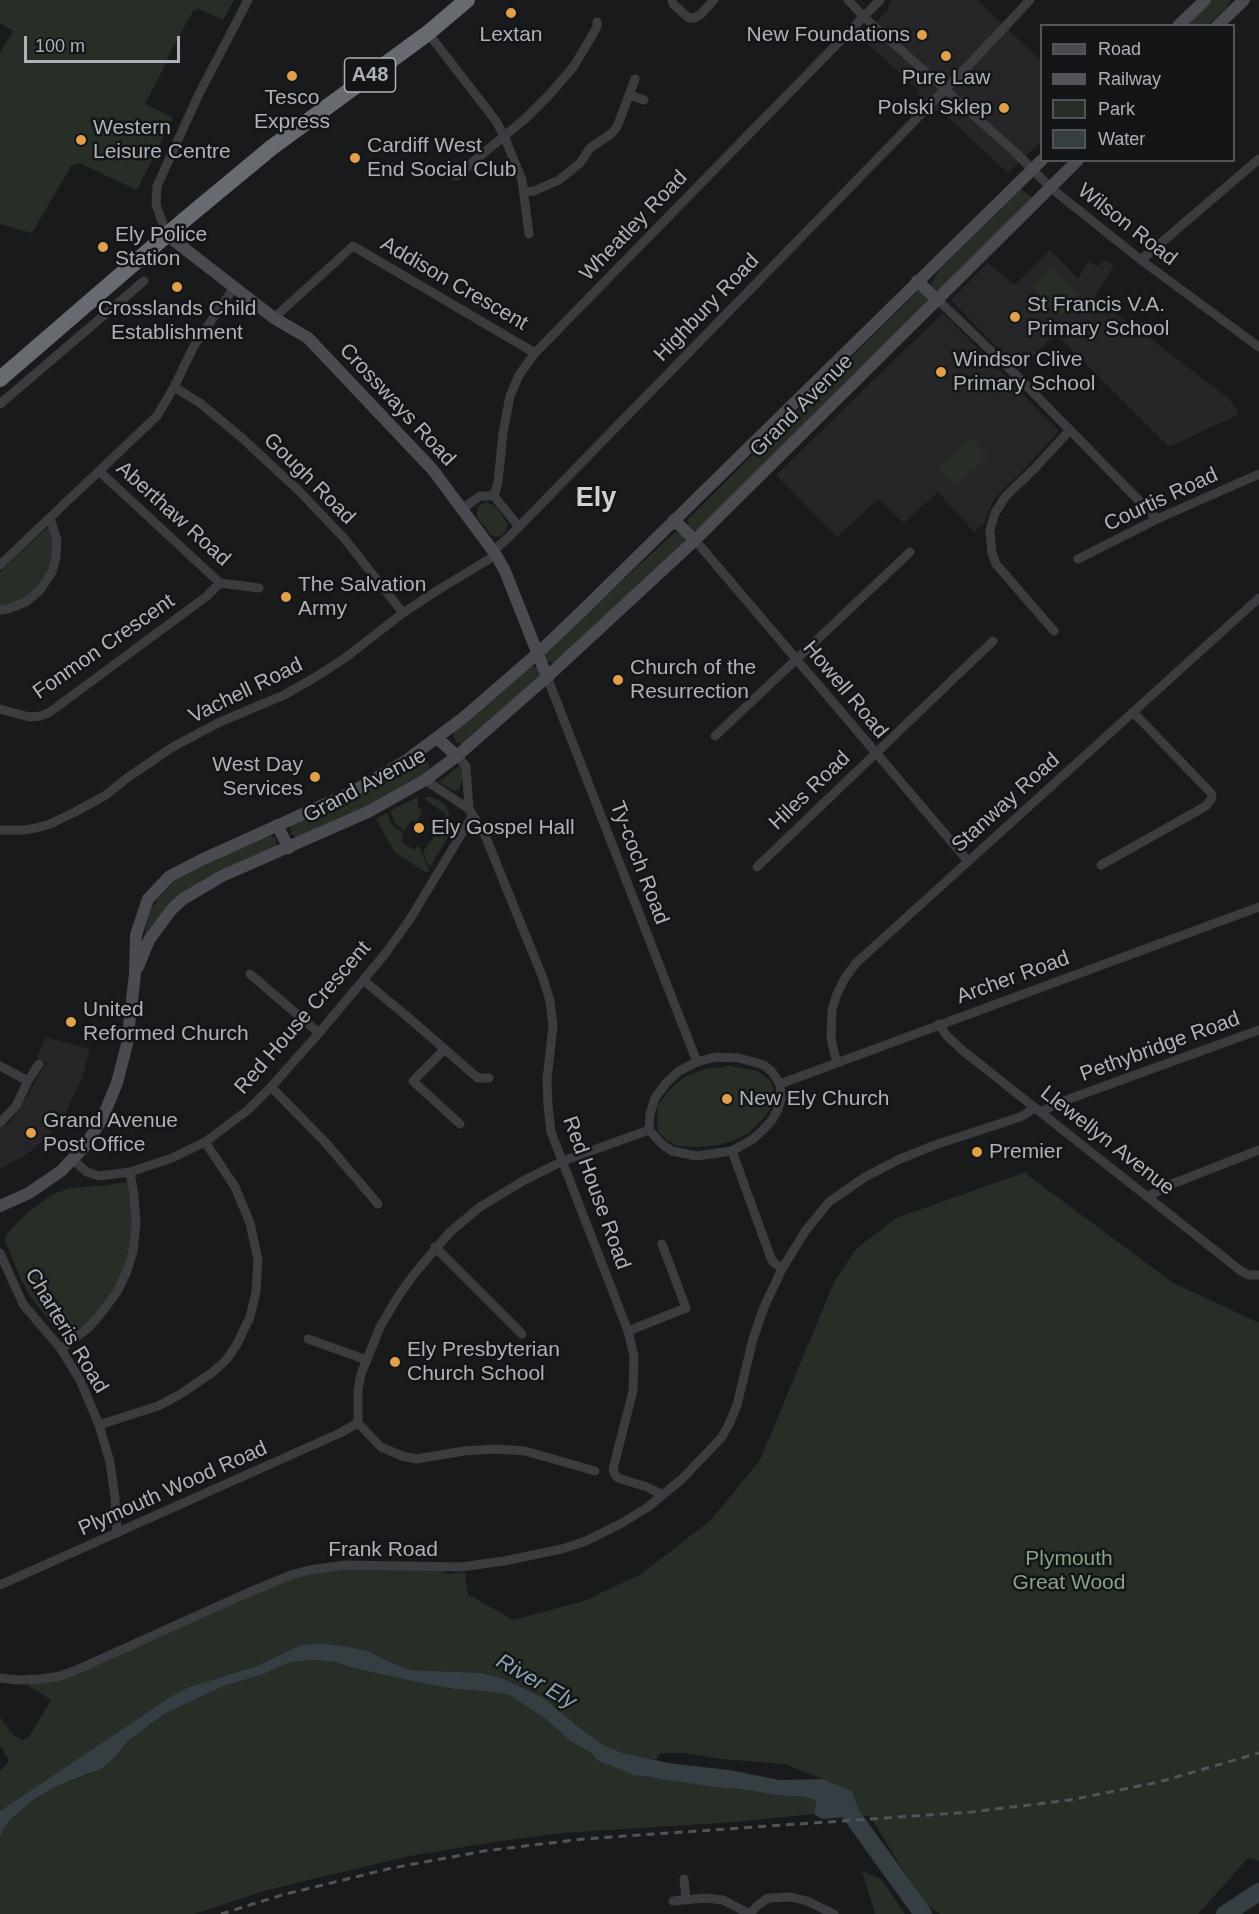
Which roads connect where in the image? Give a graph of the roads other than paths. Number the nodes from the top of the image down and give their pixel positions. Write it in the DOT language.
graph roads {
  1 [pos="248,0"];
  2 [pos="467,0"];
  3 [pos="672,0"];
  4 [pos="714,0"];
  5 [pos="848,0"];
  6 [pos="880,0"];
  7 [pos="1030,0"];
  8 [pos="1205,0"];
  9 [pos="1243,1"];
  10 [pos="864,17"];
  11 [pos="597,22"];
  12 [pos="1180,24"];
  13 [pos="1220,24"];
  14 [pos="428,33"];
  15 [pos="635,79"];
  16 [pos="945,89"];
  17 [pos="630,94"];
  18 [pos="644,100"];
  19 [pos="504,136"];
  20 [pos="1259,159"];
  21 [pos="1040,161"];
  22 [pos="1076,162"];
  23 [pos="1032,169"];
  24 [pos="456,176"];
  25 [pos="1051,188"];
  26 [pos="524,192"];
  27 [pos="529,234"];
  28 [pos="167,235"];
  29 [pos="1141,260"];
  30 [pos="144,280"];
  31 [pos="917,282"];
  32 [pos="109,285"];
  33 [pos="234,286"];
  34 [pos="121,300"];
  35 [pos="938,300"];
  36 [pos="274,318"];
  37 [pos="1259,347"];
  38 [pos="535,352"];
  39 [pos="0,379"];
  40 [pos="174,387"];
  41 [pos="0,404"];
  42 [pos="1069,430"];
  43 [pos="99,471"];
  44 [pos="1259,474"];
  45 [pos="494,496"];
  46 [pos="462,509"];
  47 [pos="50,518"];
  48 [pos="1157,519"];
  49 [pos="674,520"];
  50 [pos="519,527"];
  51 [pos="694,540"];
  52 [pos="910,552"];
  53 [pos="495,553"];
  54 [pos="1078,558"];
  55 [pos="0,565"];
  56 [pos="220,583"];
  57 [pos="259,588"];
  58 [pos="1259,598"];
  59 [pos="0,610"];
  60 [pos="403,613"];
  61 [pos="1054,631"];
  62 [pos="993,641"];
  63 [pos="538,653"];
  64 [pos="796,660"];
  65 [pos="547,677"];
  66 [pos="0,709"];
  67 [pos="1133,712"];
  68 [pos="715,736"];
  69 [pos="437,738"];
  70 [pos="875,753"];
  71 [pos="457,756"];
  72 [pos="425,780"];
  73 [pos="471,812"];
  74 [pos="277,825"];
  75 [pos="0,830"];
  76 [pos="289,848"];
  77 [pos="968,861"];
  78 [pos="1101,865"];
  79 [pos="757,867"];
  80 [pos="1259,907"];
  81 [pos="135,974"];
  82 [pos="250,974"];
  83 [pos="363,980"];
  84 [pos="939,1024"];
  85 [pos="1259,1030"];
  86 [pos="319,1033"];
  87 [pos="444,1050"];
  88 [pos="698,1062"];
  89 [pos="837,1063"];
  90 [pos="39,1064"];
  91 [pos="0,1066"];
  92 [pos="489,1078"];
  93 [pos="28,1081"];
  94 [pos="780,1084"];
  95 [pos="271,1087"];
  96 [pos="1038,1109"];
  97 [pos="0,1123"];
  98 [pos="460,1124"];
  99 [pos="649,1130"];
  100 [pos="205,1142"];
  101 [pos="1259,1150"];
  102 [pos="732,1151"];
  103 [pos="73,1160"];
  104 [pos="563,1161"];
  105 [pos="130,1172"];
  106 [pos="1147,1197"];
  107 [pos="378,1204"];
  108 [pos="0,1206"];
  109 [pos="662,1244"];
  110 [pos="435,1247"];
  111 [pos="0,1253"];
  112 [pos="782,1269"];
  113 [pos="1259,1275"];
  114 [pos="628,1331"];
  115 [pos="522,1334"];
  116 [pos="308,1339"];
  117 [pos="61,1350"];
  118 [pos="367,1360"];
  119 [pos="358,1423"];
  120 [pos="99,1425"];
  121 [pos="595,1471"];
  122 [pos="663,1495"];
  123 [pos="117,1533"];
  124 [pos="0,1585"];
  125 [pos="0,1678"];
  126 [pos="684,1879"];
  127 [pos="673,1900"];
  128 [pos="686,1900"];
  129 [pos="834,1914"];
  1 -- 28 [label="street"];
  2 -- 14 [label="highway, A48"];
  3 -- 4 [label="street"];
  5 -- 10 [label="street, Wilson Road"];
  6 -- 10 [label="street, Wheatley Road"];
  7 -- 16 [label="street, Highbury Road"];
  8 -- 12 [label="street"];
  9 -- 13 [label="street"];
  10 -- 16 [label="street, Wilson Road"];
  10 -- 38 [label="street, Wheatley Road"];
  11 -- 19 [label="street"];
  14 -- 19 [label="street"];
  14 -- 28 [label="highway, A48"];
  15 -- 17 [label="street"];
  16 -- 23 [label="street, Wilson Road"];
  16 -- 50 [label="street, Highbury Road"];
  17 -- 18 [label="street"];
  17 -- 26 [label="street"];
  19 -- 24 [label="street"];
  19 -- 26 [label="street"];
  20 -- 29 [label="street"];
  21 -- 23 [label="street, Grand Avenue"];
  22 -- 25 [label="street, Grand Avenue"];
  23 -- 25 [label="street, Wilson Road"];
  23 -- 31 [label="street, Grand Avenue"];
  25 -- 29 [label="street, Wilson Road"];
  25 -- 35 [label="street, Grand Avenue"];
  26 -- 27 [label="street"];
  28 -- 32 [label="highway, A48"];
  28 -- 33 [label="street, Crossways Road"];
  29 -- 37 [label="street, Wilson Road"];
  30 -- 34 [label="street"];
  31 -- 35 [label="street"];
  31 -- 49 [label="street, Grand Avenue"];
  32 -- 34 [label="street"];
  32 -- 39 [label="highway, A48"];
  33 -- 36 [label="street, Crossways Road"];
  33 -- 40 [label="street"];
  34 -- 41 [label="street"];
  35 -- 42 [label="street"];
  35 -- 51 [label="street, Grand Avenue"];
  36 -- 38 [label="street, Addison Crescent"];
  36 -- 46 [label="street, Crossways Road"];
  38 -- 45 [label="street, Wheatley Road"];
  40 -- 43 [label="street"];
  40 -- 60 [label="street, Gough Road"];
  42 -- 48 [label="street"];
  42 -- 61 [label="street"];
  43 -- 47 [label="street"];
  43 -- 56 [label="street, Aberthaw Road"];
  44 -- 48 [label="street, Courtis Road"];
  45 -- 46 [label="street"];
  45 -- 50 [label="street"];
  46 -- 53 [label="street, Crossways Road"];
  47 -- 55 [label="street"];
  47 -- 59 [label="street"];
  48 -- 54 [label="street, Courtis Road"];
  49 -- 51 [label="street"];
  49 -- 63 [label="street, Grand Avenue"];
  50 -- 53 [label="street, Highbury Road"];
  51 -- 64 [label="street, Howell Road"];
  51 -- 65 [label="street, Grand Avenue"];
  52 -- 64 [label="street"];
  53 -- 60 [label="street, Vachell Road"];
  53 -- 63 [label="street, Crossways Road"];
  56 -- 57 [label="street, Aberthaw Road"];
  56 -- 66 [label="street, Fonmon Crescent"];
  58 -- 67 [label="street, Stanway Road"];
  60 -- 75 [label="street, Vachell Road"];
  62 -- 70 [label="street, Hiles Road"];
  63 -- 65 [label="street"];
  63 -- 69 [label="street, Grand Avenue"];
  64 -- 68 [label="street"];
  64 -- 70 [label="street, Howell Road"];
  65 -- 71 [label="street, Grand Avenue"];
  65 -- 88 [label="street, Ty-coch Road"];
  67 -- 77 [label="street, Stanway Road"];
  67 -- 78 [label="street"];
  69 -- 71 [label="street, Grand Avenue"];
  69 -- 74 [label="street, Grand Avenue"];
  70 -- 77 [label="street, Howell Road"];
  70 -- 79 [label="street, Hiles Road"];
  71 -- 72 [label="street, Grand Avenue"];
  71 -- 73 [label="street, Red House Road"];
  72 -- 73 [label="street, Red House Road"];
  72 -- 76 [label="street, Grand Avenue"];
  73 -- 83 [label="street, Red House Crescent"];
  73 -- 104 [label="street, Red House Road"];
  74 -- 76 [label="street, Grand Avenue"];
  74 -- 81 [label="street, Grand Avenue"];
  76 -- 81 [label="street, Grand Avenue"];
  77 -- 89 [label="street, Stanway Road"];
  80 -- 84 [label="street, Archer Road"];
  81 -- 103 [label="street, Grand Avenue"];
  82 -- 86 [label="street"];
  83 -- 86 [label="street, Red House Crescent"];
  83 -- 87 [label="street"];
  84 -- 89 [label="street, Archer Road"];
  84 -- 96 [label="street, Llewellyn Avenue"];
  85 -- 96 [label="street, Pethybridge Road"];
  86 -- 95 [label="street, Red House Crescent"];
  87 -- 92 [label="street"];
  87 -- 98 [label="street"];
  88 -- 94 [label="street"];
  88 -- 99 [label="street"];
  89 -- 94 [label="street, Archer Road"];
  90 -- 93 [label="street"];
  91 -- 93 [label="street"];
  93 -- 97 [label="street"];
  94 -- 102 [label="street"];
  95 -- 100 [label="street, Red House Crescent"];
  95 -- 107 [label="street"];
  96 -- 106 [label="street, Llewellyn Avenue"];
  96 -- 112 [label="street, Pethybridge Road"];
  99 -- 102 [label="street"];
  99 -- 104 [label="street"];
  100 -- 105 [label="street, Red House Crescent"];
  100 -- 120 [label="street"];
  101 -- 106 [label="street"];
  102 -- 112 [label="street"];
  103 -- 105 [label="street, Red House Crescent"];
  103 -- 108 [label="street, Grand Avenue"];
  104 -- 110 [label="street"];
  104 -- 114 [label="street, Red House Road"];
  105 -- 117 [label="street"];
  106 -- 113 [label="street, Llewellyn Avenue"];
  109 -- 114 [label="street"];
  110 -- 115 [label="street"];
  110 -- 118 [label="street"];
  111 -- 117 [label="street, Charteris Road"];
  112 -- 122 [label="street, Pethybridge Road"];
  114 -- 122 [label="street, Red House Road"];
  116 -- 118 [label="street"];
  117 -- 120 [label="street, Charteris Road"];
  118 -- 119 [label="street"];
  119 -- 121 [label="street"];
  119 -- 123 [label="street, Plymouth Wood Road"];
  120 -- 123 [label="street, Charteris Road"];
  122 -- 125 [label="street, Frank Road"];
  123 -- 124 [label="street, Plymouth Wood Road"];
  126 -- 128 [label="street"];
  127 -- 128 [label="street"];
  128 -- 129 [label="street"];
}
